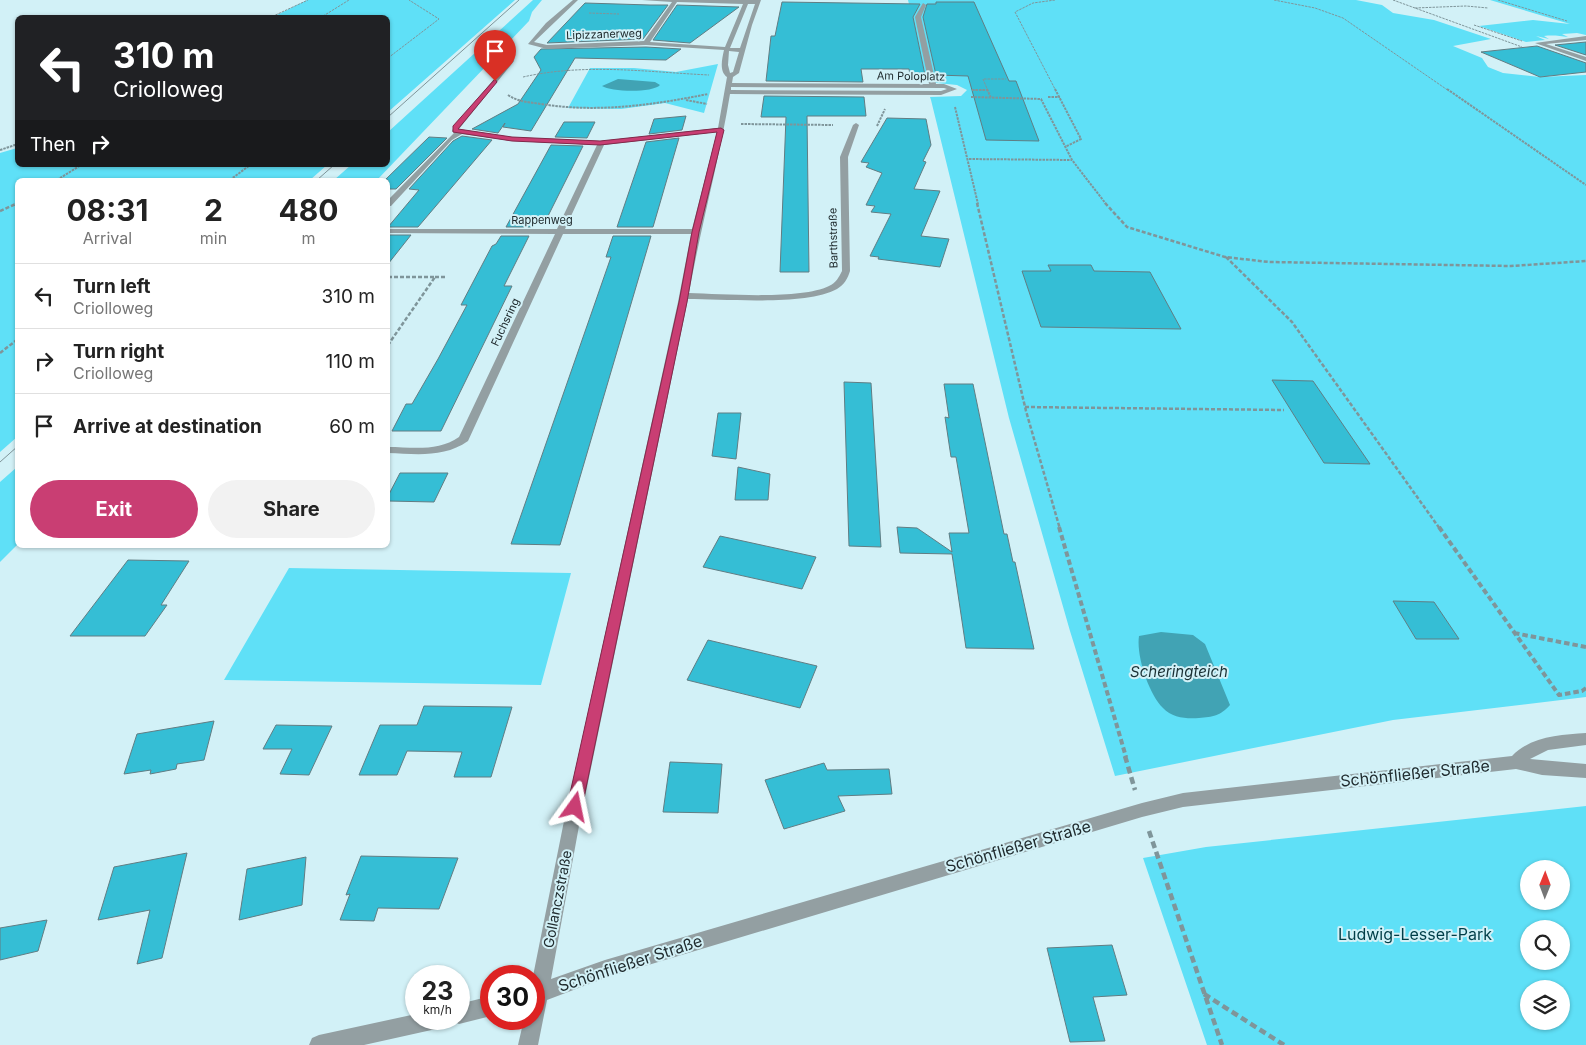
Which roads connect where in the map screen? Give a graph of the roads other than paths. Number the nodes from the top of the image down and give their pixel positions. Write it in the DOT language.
graph roads {
  1 [pos="576,0"];
  2 [pos="644,0"];
  3 [pos="675,1"];
  4 [pos="748,1"];
  5 [pos="759,1"];
  6 [pos="923,5"];
  7 [pos="1586,38"];
  8 [pos="646,43"];
  9 [pos="727,50"];
  10 [pos="741,50"];
  11 [pos="1586,59"];
  12 [pos="512,60"];
  13 [pos="730,76"];
  14 [pos="933,86"];
  15 [pos="728,88"];
  16 [pos="856,125"];
  17 [pos="721,130"];
  18 [pos="460,132"];
  19 [pos="600,143"];
  20 [pos="390,202"];
  21 [pos="390,231"];
  22 [pos="561,232"];
  23 [pos="696,232"];
  24 [pos="684,296"];
  25 [pos="390,450"];
  26 [pos="1586,739"];
  27 [pos="1516,762"];
  28 [pos="1586,771"];
  29 [pos="542,965"];
  30 [pos="545,991"];
  31 [pos="405,1026"];
  32 [pos="531,1030"];
  33 [pos="319,1045"];
  34 [pos="528,1045"];
  1 -- 8 [label="street, Lipizzanerweg"];
  2 -- 3 [label="street"];
  3 -- 4 [label="street"];
  3 -- 8 [label="street"];
  4 -- 5 [label="street"];
  4 -- 9 [label="street, Gollanczstraße"];
  5 -- 10 [label="street, Gollanczstraße"];
  6 -- 14 [label="street"];
  7 -- 11 [label="street"];
  8 -- 9 [label="street, Lipizzanerweg"];
  9 -- 10 [label="street, Lipizzanerweg"];
  9 -- 13 [label="street, Gollanczstraße"];
  10 -- 13 [label="street, Gollanczstraße"];
  12 -- 18 [label="street"];
  13 -- 15 [label="street, Gollanczstraße"];
  14 -- 15 [label="street, Am Poloplatz"];
  14 -- 15 [label="street, Am Poloplatz"];
  15 -- 17 [label="street, Gollanczstraße"];
  16 -- 24 [label="street, Barthstraße"];
  17 -- 19 [label="street"];
  17 -- 23 [label="street, Gollanczstraße"];
  18 -- 19 [label="street"];
  18 -- 20 [label="street"];
  19 -- 22 [label="street, Fuchsring"];
  21 -- 22 [label="street, Rappenweg"];
  22 -- 23 [label="street, Rappenweg"];
  22 -- 25 [label="street, Fuchsring"];
  23 -- 24 [label="street, Gollanczstraße"];
  24 -- 29 [label="street, Gollanczstraße"];
  26 -- 27 [label="street"];
  27 -- 28 [label="street, Schönfließer Straße"];
  27 -- 30 [label="street, Schönfließer Straße"];
  31 -- 33 [label="street"];
  32 -- 34 [label="street, Gollanczstraße"];
}
